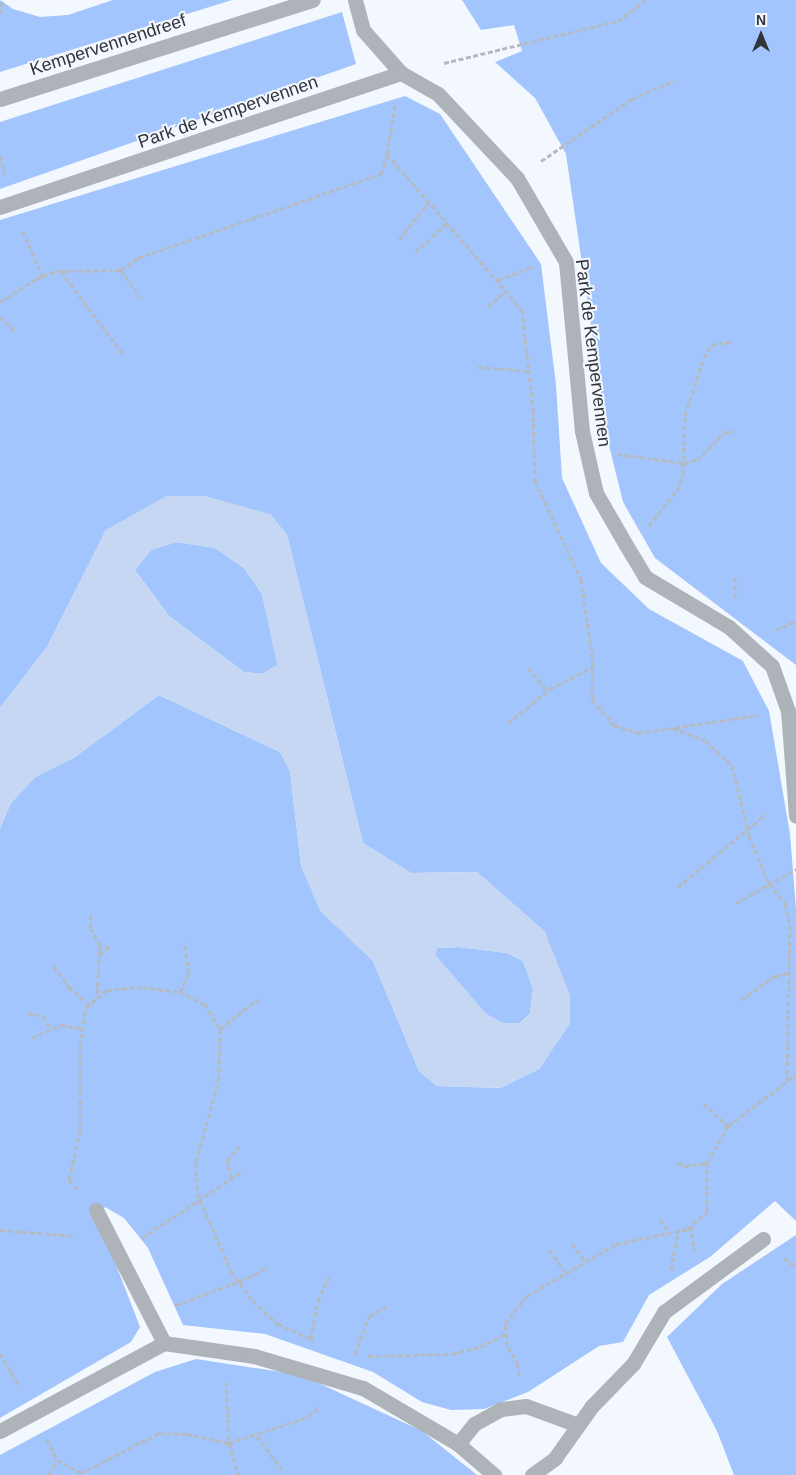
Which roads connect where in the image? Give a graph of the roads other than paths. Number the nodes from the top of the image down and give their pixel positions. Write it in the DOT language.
graph roads {
  1 [pos="313,0"];
  2 [pos="355,0"];
  3 [pos="401,73"];
  4 [pos="0,99"];
  5 [pos="0,207"];
  6 [pos="792,717"];
  7 [pos="796,816"];
  8 [pos="96,1210"];
  9 [pos="763,1239"];
  10 [pos="164,1343"];
  11 [pos="578,1425"];
  12 [pos="0,1431"];
  13 [pos="458,1444"];
  14 [pos="494,1475"];
  15 [pos="532,1475"];
  1 -- 4 [label="lane, Kempervennendreef"];
  2 -- 3 [label="lane"];
  3 -- 5 [label="lane, Park de Kempervennen"];
  3 -- 6 [label="lane, Park de Kempervennen"];
  6 -- 7 [label="lane, Park de Kempervennen"];
  8 -- 10 [label="lane"];
  9 -- 11 [label="lane"];
  10 -- 12 [label="lane"];
  10 -- 13 [label="lane"];
  11 -- 13 [label="lane"];
  11 -- 15 [label="lane"];
  13 -- 14 [label="lane"];
}
